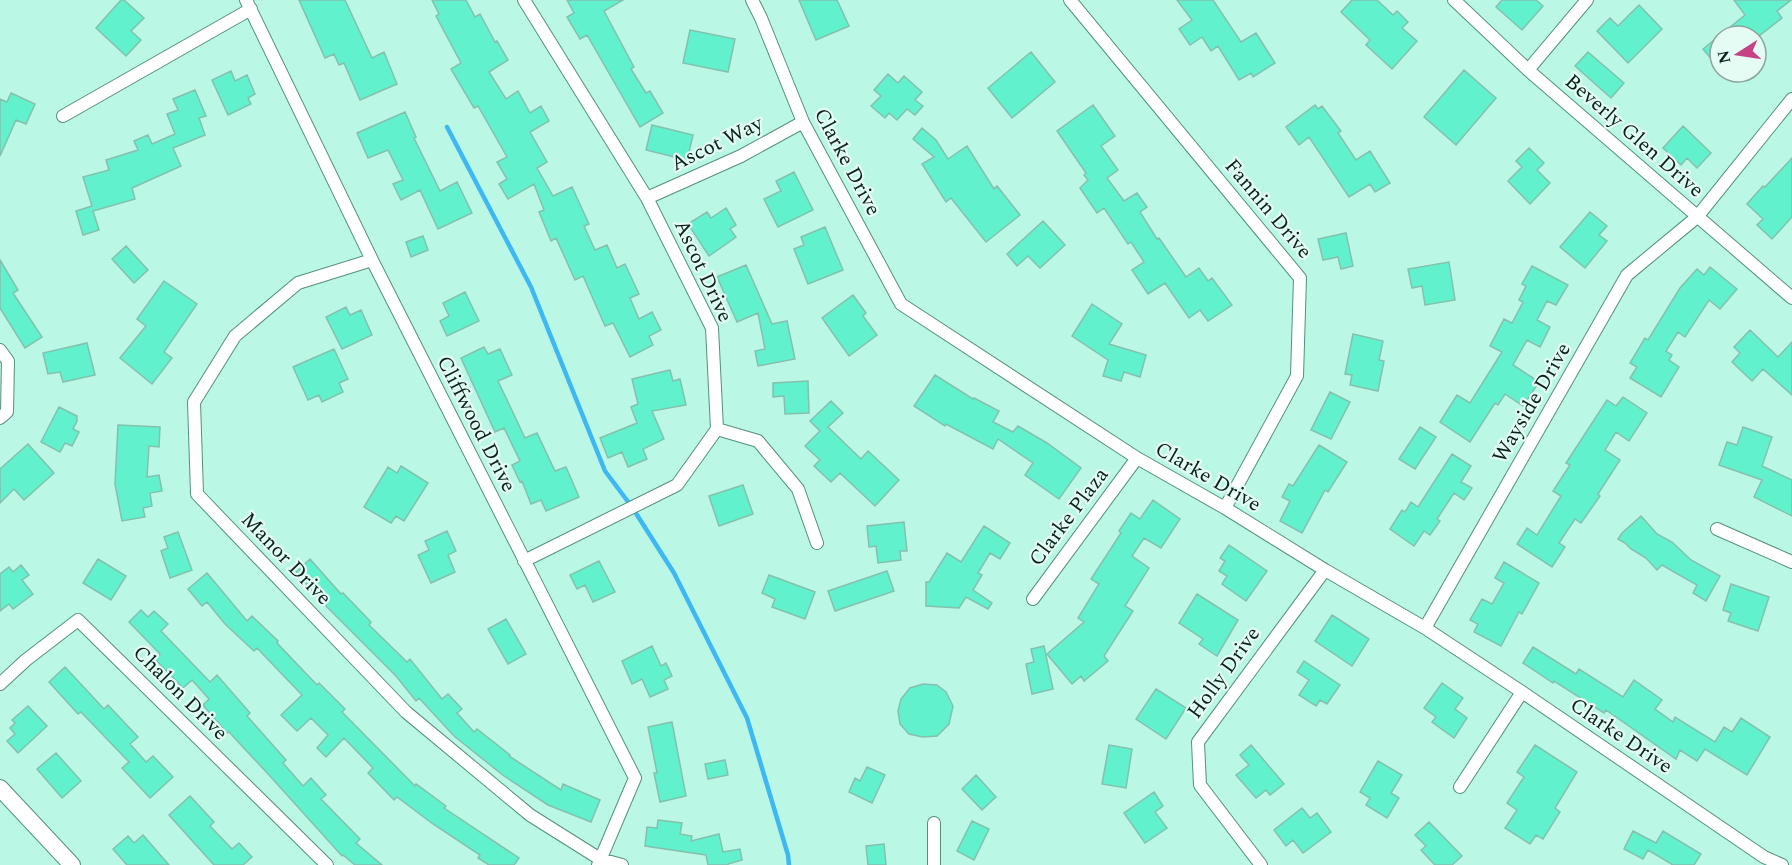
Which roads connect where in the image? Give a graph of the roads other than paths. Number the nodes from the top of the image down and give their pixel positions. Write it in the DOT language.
graph roads {
  1 [pos="524,0"];
  2 [pos="752,0"];
  3 [pos="1070,0"];
  4 [pos="1454,0"];
  5 [pos="1587,0"];
  6 [pos="248,5"];
  7 [pos="1528,70"];
  8 [pos="1792,99"];
  9 [pos="63,116"];
  10 [pos="803,122"];
  11 [pos="647,198"];
  12 [pos="1697,217"];
  13 [pos="372,260"];
  14 [pos="1792,298"];
  15 [pos="0,350"];
  16 [pos="0,418"];
  17 [pos="717,429"];
  18 [pos="1137,458"];
  19 [pos="1225,508"];
  20 [pos="1717,529"];
  21 [pos="817,543"];
  22 [pos="524,561"];
  23 [pos="1792,562"];
  24 [pos="1324,570"];
  25 [pos="1033,599"];
  26 [pos="1425,628"];
  27 [pos="0,684"];
  28 [pos="1522,692"];
  29 [pos="0,788"];
  30 [pos="1460,788"];
  31 [pos="934,823"];
  32 [pos="1761,861"];
  33 [pos="599,862"];
  34 [pos="72,865"];
  35 [pos="327,865"];
  36 [pos="622,865"];
  37 [pos="934,865"];
  38 [pos="1261,865"];
  39 [pos="1782,865"];
  1 -- 11 [label="street, Ascot Drive"];
  2 -- 10 [label="street, Clarke Drive"];
  3 -- 19 [label="street, Fannin Drive"];
  4 -- 7 [label="street, Beverly Glen Drive"];
  5 -- 7 [label="street"];
  6 -- 9 [label="street"];
  6 -- 13 [label="street, Cliffwood Drive"];
  7 -- 12 [label="street, Beverly Glen Drive"];
  8 -- 12 [label="street, Wayside Drive"];
  10 -- 11 [label="street, Ascot Way"];
  10 -- 18 [label="street, Clarke Drive"];
  11 -- 17 [label="street, Ascot Drive"];
  12 -- 14 [label="street, Beverly Glen Drive"];
  12 -- 26 [label="street, Wayside Drive"];
  13 -- 22 [label="street, Cliffwood Drive"];
  13 -- 33 [label="street, Manor Drive"];
  15 -- 16 [label="street"];
  17 -- 21 [label="street"];
  17 -- 22 [label="street"];
  18 -- 19 [label="street, Clarke Drive"];
  18 -- 25 [label="street, Clarke Plaza"];
  19 -- 24 [label="street, Clarke Drive"];
  20 -- 23 [label="street"];
  22 -- 33 [label="street, Cliffwood Drive"];
  24 -- 26 [label="street, Clarke Drive"];
  24 -- 38 [label="street, Holly Drive"];
  26 -- 28 [label="street, Clarke Drive"];
  27 -- 35 [label="street, Chalon Drive"];
  28 -- 30 [label="street"];
  28 -- 32 [label="street, Clarke Drive"];
  29 -- 34 [label="street"];
  31 -- 37 [label="street"];
  32 -- 39 [label="street, Clarke Drive"];
  33 -- 36 [label="street, Manor Drive"];
}
